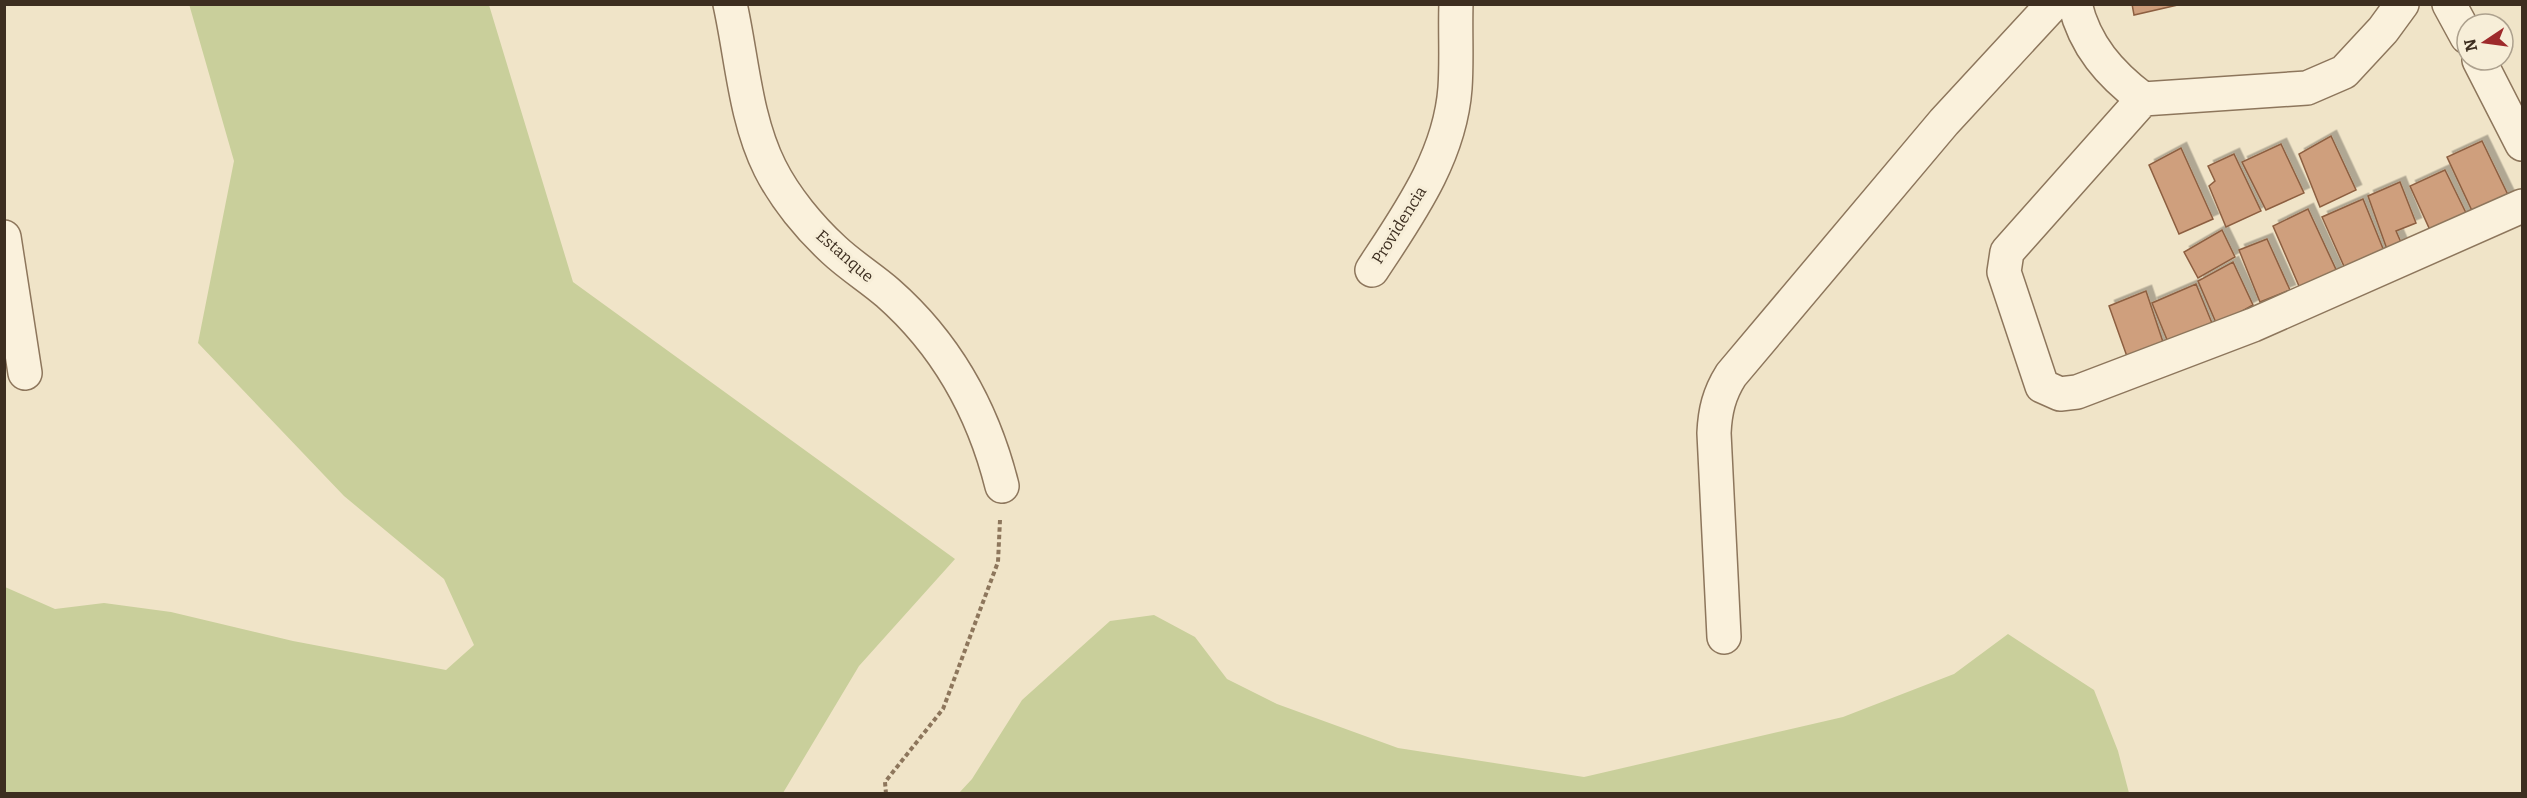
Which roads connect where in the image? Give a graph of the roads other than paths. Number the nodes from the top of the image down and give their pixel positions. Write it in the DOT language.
graph roads {
  1 [pos="730,4"];
  2 [pos="1456,4"];
  3 [pos="2053,4"];
  4 [pos="2075,4"];
  5 [pos="2402,4"];
  6 [pos="2485,72"];
  7 [pos="2143,99"];
  8 [pos="2523,144"];
  9 [pos="2523,206"];
  10 [pos="4,237"];
  11 [pos="1371,270"];
  12 [pos="25,373"];
  13 [pos="1002,486"];
  14 [pos="1724,637"];
  1 -- 13 [label="street, Estanque"];
  2 -- 11 [label="street, Providencia"];
  3 -- 14 [label="street"];
  4 -- 7 [label="street"];
  5 -- 7 [label="street"];
  6 -- 8 [label="street"];
  7 -- 9 [label="street"];
  10 -- 12 [label="street"];
}
